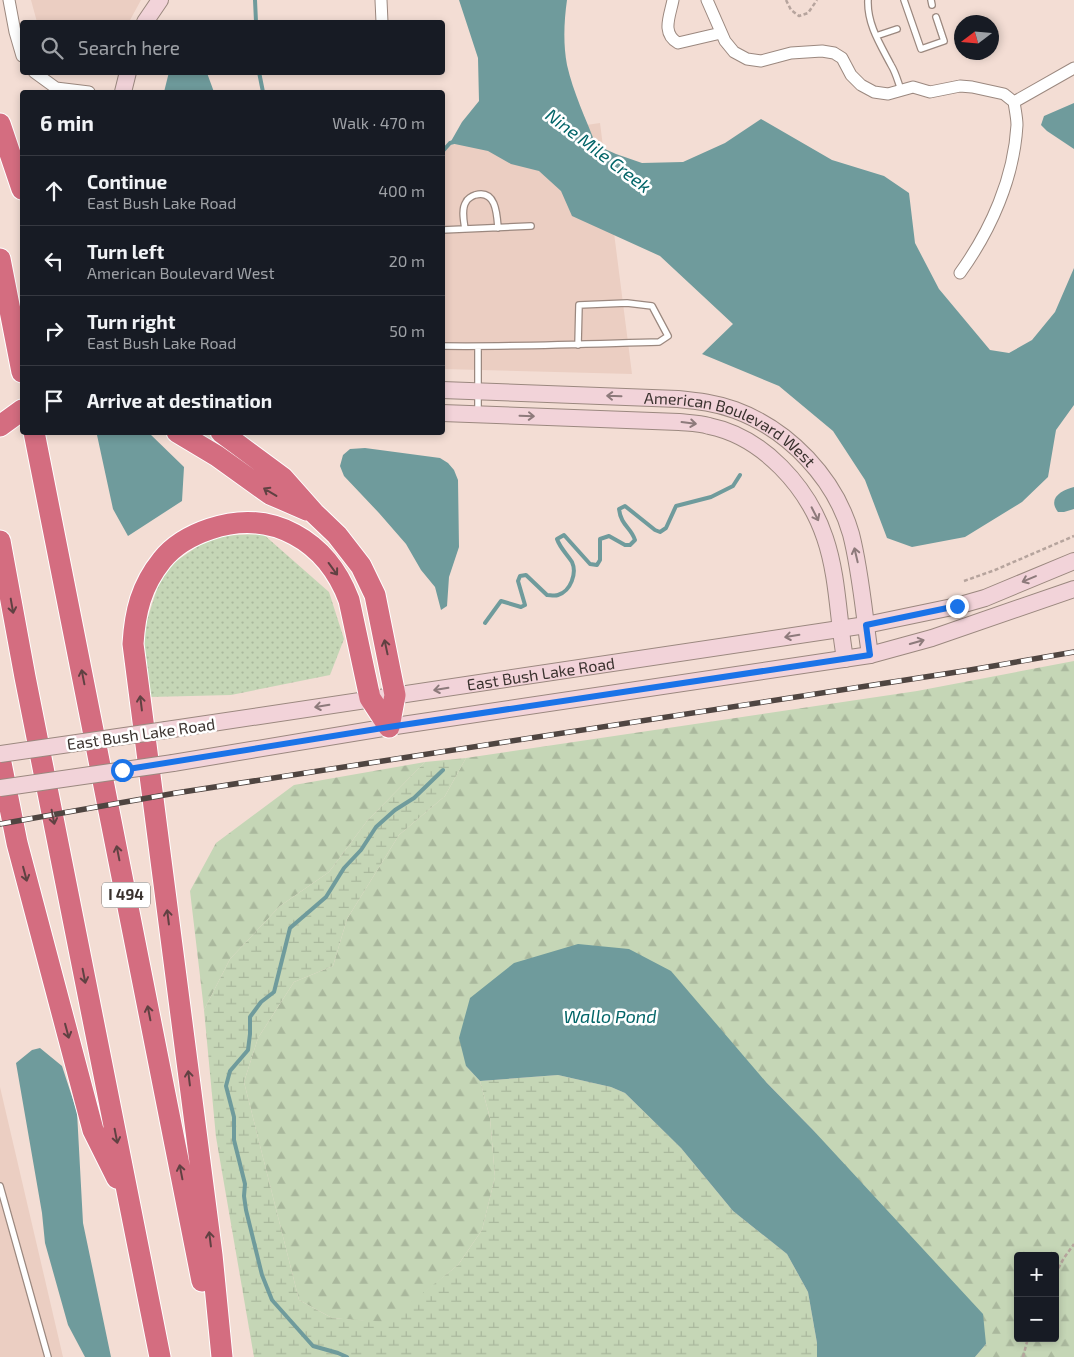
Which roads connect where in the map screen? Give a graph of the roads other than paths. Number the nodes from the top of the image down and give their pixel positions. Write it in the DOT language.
graph roads {
  1 [pos="9,0"];
  2 [pos="160,0"];
  3 [pos="381,0"];
  4 [pos="673,0"];
  5 [pos="707,0"];
  6 [pos="868,0"];
  7 [pos="904,0"];
  8 [pos="936,17"];
  9 [pos="146,20"];
  10 [pos="382,20"];
  11 [pos="897,29"];
  12 [pos="721,33"];
  13 [pos="876,36"];
  14 [pos="20,49"];
  15 [pos="1074,68"];
  16 [pos="38,75"];
  17 [pos="127,75"];
  18 [pos="72,90"];
  19 [pos="124,90"];
  20 [pos="902,90"];
  21 [pos="1014,102"];
  22 [pos="0,124"];
  23 [pos="20,183"];
  24 [pos="531,226"];
  25 [pos="498,228"];
  26 [pos="445,230"];
  27 [pos="465,230"];
  28 [pos="0,259"];
  29 [pos="960,273"];
  30 [pos="578,345"];
  31 [pos="445,346"];
  32 [pos="478,347"];
  33 [pos="20,362"];
  34 [pos="445,390"];
  35 [pos="478,391"];
  36 [pos="20,411"];
  37 [pos="445,413"];
  38 [pos="478,414"];
  39 [pos="0,426"];
  40 [pos="35,435"];
  41 [pos="182,435"];
  42 [pos="225,435"];
  43 [pos="314,513"];
  44 [pos="0,541"];
  45 [pos="1070,561"];
  46 [pos="1074,589"];
  47 [pos="866,625"];
  48 [pos="840,628"];
  49 [pos="870,655"];
  50 [pos="845,659"];
  51 [pos="395,694"];
  52 [pos="370,698"];
  53 [pos="389,727"];
  54 [pos="0,754"];
  55 [pos="0,758"];
  56 [pos="0,788"];
  57 [pos="0,1186"];
  58 [pos="129,1203"];
  59 [pos="48,1357"];
  60 [pos="160,1357"];
  61 [pos="221,1357"];
  1 -- 14 [label="street"];
  2 -- 9 [label="street"];
  3 -- 10 [label="street"];
  4 -- 12 [label="street"];
  5 -- 12 [label="street"];
  6 -- 13 [label="lane"];
  7 -- 8 [label="lane"];
  11 -- 13 [label="lane"];
  12 -- 20 [label="street"];
  13 -- 20 [label="lane"];
  15 -- 21 [label="street"];
  16 -- 18 [label="street"];
  17 -- 19 [label="street"];
  20 -- 21 [label="street"];
  21 -- 29 [label="street"];
  22 -- 23 [label="highway"];
  24 -- 25 [label="lane"];
  25 -- 27 [label="lane"];
  25 -- 27 [label="lane"];
  26 -- 27 [label="lane"];
  28 -- 33 [label="highway"];
  30 -- 30 [label="lane"];
  30 -- 32 [label="lane"];
  31 -- 32 [label="lane"];
  32 -- 35 [label="lane"];
  34 -- 35 [label="street, American Boulevard West"];
  35 -- 38 [label="lane"];
  47 -- 35 [label="street, American Boulevard West, one-way"];
  36 -- 39 [label="highway"];
  37 -- 38 [label="street, American Boulevard West"];
  38 -- 48 [label="street, American Boulevard West, one-way"];
  61 -- 40 [label="highway, I 494, one-way"];
  43 -- 41 [label="highway, one-way"];
  42 -- 43 [label="highway"];
  51 -- 43 [label="highway, one-way"];
  44 -- 58 [label="highway, one-way"];
  45 -- 47 [label="street, East Bush Lake Road, one-way"];
  49 -- 46 [label="street, East Bush Lake Road, one-way"];
  47 -- 48 [label="street, East Bush Lake Road"];
  47 -- 49 [label="street, American Boulevard West"];
  48 -- 50 [label="street, American Boulevard West"];
  48 -- 51 [label="street, East Bush Lake Road, one-way"];
  49 -- 50 [label="street, East Bush Lake Road"];
  50 -- 53 [label="street, East Bush Lake Road"];
  51 -- 52 [label="street, East Bush Lake Road"];
  51 -- 53 [label="highway"];
  52 -- 53 [label="highway"];
  52 -- 54 [label="street, East Bush Lake Road, one-way, bridge"];
  61 -- 52 [label="highway, one-way"];
  53 -- 56 [label="street, East Bush Lake Road, bridge"];
  55 -- 58 [label="highway, one-way"];
  57 -- 59 [label="lane"];
  58 -- 60 [label="highway"];
}
